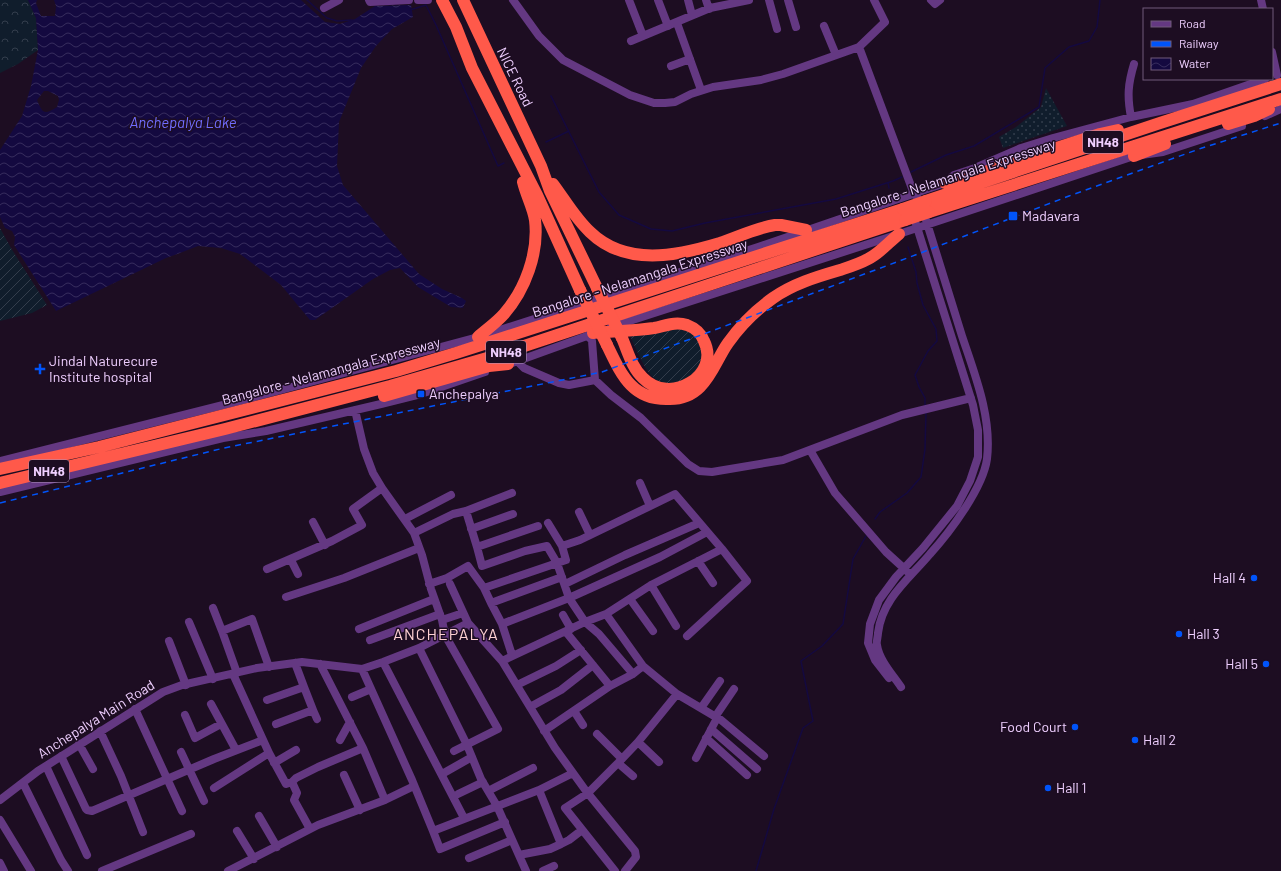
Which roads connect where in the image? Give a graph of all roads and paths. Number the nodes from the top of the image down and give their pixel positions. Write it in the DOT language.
graph roads {
  1 [pos="339,0"];
  2 [pos="369,0"];
  3 [pos="409,0"];
  4 [pos="418,0"];
  5 [pos="428,0"];
  6 [pos="442,0"];
  7 [pos="463,0"];
  8 [pos="514,0"];
  9 [pos="629,0"];
  10 [pos="658,0"];
  11 [pos="688,0"];
  12 [pos="706,0"];
  13 [pos="749,0"];
  14 [pos="769,0"];
  15 [pos="788,0"];
  16 [pos="874,0"];
  17 [pos="931,0"];
  18 [pos="940,0"];
  19 [pos="324,8"];
  20 [pos="709,9"];
  21 [pos="692,15"];
  22 [pos="678,23"];
  23 [pos="668,26"];
  24 [pos="824,26"];
  25 [pos="796,27"];
  26 [pos="777,29"];
  27 [pos="642,36"];
  28 [pos="631,40"];
  29 [pos="859,47"];
  30 [pos="836,55"];
  31 [pos="1273,56"];
  32 [pos="690,59"];
  33 [pos="1134,64"];
  34 [pos="671,66"];
  35 [pos="1278,78"];
  36 [pos="1262,80"];
  37 [pos="1273,80"];
  38 [pos="701,90"];
  39 [pos="1281,99"];
  40 [pos="1281,103"];
  41 [pos="1281,109"];
  42 [pos="1131,117"];
  43 [pos="1160,123"];
  44 [pos="1134,156"];
  45 [pos="518,159"];
  46 [pos="541,166"];
  47 [pos="945,183"];
  48 [pos="914,194"];
  49 [pos="928,206"];
  50 [pos="904,214"];
  51 [pos="927,224"];
  52 [pos="917,228"];
  53 [pos="806,230"];
  54 [pos="899,234"];
  55 [pos="591,334"];
  56 [pos="478,337"];
  57 [pos="512,362"];
  58 [pos="595,380"];
  59 [pos="971,398"];
  60 [pos="355,410"];
  61 [pos="225,428"];
  62 [pos="810,450"];
  63 [pos="0,460"];
  64 [pos="0,468"];
  65 [pos="640,482"];
  66 [pos="0,483"];
  67 [pos="382,488"];
  68 [pos="0,492"];
  69 [pos="512,493"];
  70 [pos="450,495"];
  71 [pos="650,506"];
  72 [pos="466,511"];
  73 [pos="579,512"];
  74 [pos="513,514"];
  75 [pos="405,519"];
  76 [pos="313,522"];
  77 [pos="548,523"];
  78 [pos="699,523"];
  79 [pos="538,526"];
  80 [pos="471,529"];
  81 [pos="707,532"];
  82 [pos="414,533"];
  83 [pos="590,535"];
  84 [pos="324,545"];
  85 [pos="562,546"];
  86 [pos="477,547"];
  87 [pos="420,548"];
  88 [pos="722,549"];
  89 [pos="291,560"];
  90 [pos="698,561"];
  91 [pos="557,563"];
  92 [pos="905,568"];
  93 [pos="267,569"];
  94 [pos="298,574"];
  95 [pos="911,575"];
  96 [pos="563,580"];
  97 [pos="713,583"];
  98 [pos="429,584"];
  99 [pos="450,584"];
  100 [pos="651,585"];
  101 [pos="484,588"];
  102 [pos="286,597"];
  103 [pos="569,598"];
  104 [pos="434,599"];
  105 [pos="630,599"];
  106 [pos="491,603"];
  107 [pos="213,608"];
  108 [pos="463,613"];
  109 [pos="606,614"];
  110 [pos="563,615"];
  111 [pos="441,617"];
  112 [pos="189,622"];
  113 [pos="585,622"];
  114 [pos="468,623"];
  115 [pos="502,624"];
  116 [pos="676,626"];
  117 [pos="360,629"];
  118 [pos="568,630"];
  119 [pos="222,631"];
  120 [pos="653,631"];
  121 [pos="445,635"];
  122 [pos="687,636"];
  123 [pos="370,640"];
  124 [pos="169,641"];
  125 [pos="419,648"];
  126 [pos="581,650"];
  127 [pos="512,655"];
  128 [pos="502,660"];
  129 [pos="383,662"];
  130 [pos="295,663"];
  131 [pos="320,664"];
  132 [pos="593,665"];
  133 [pos="269,666"];
  134 [pos="643,666"];
  135 [pos="362,669"];
  136 [pos="235,674"];
  137 [pos="633,674"];
  138 [pos="213,679"];
  139 [pos="720,681"];
  140 [pos="186,685"];
  141 [pos="517,685"];
  142 [pos="610,686"];
  143 [pos="304,687"];
  144 [pos="371,689"];
  145 [pos="734,689"];
  146 [pos="677,694"];
  147 [pos="352,697"];
  148 [pos="267,700"];
  149 [pos="211,704"];
  150 [pos="530,707"];
  151 [pos="701,708"];
  152 [pos="135,709"];
  153 [pos="313,710"];
  154 [pos="574,711"];
  155 [pos="185,715"];
  156 [pos="716,717"];
  157 [pos="317,719"];
  158 [pos="350,722"];
  159 [pos="221,724"];
  160 [pos="276,724"];
  161 [pos="583,725"];
  162 [pos="711,729"];
  163 [pos="100,731"];
  164 [pos="544,731"];
  165 [pos="597,734"];
  166 [pos="706,738"];
  167 [pos="263,740"];
  168 [pos="340,740"];
  169 [pos="638,742"];
  170 [pos="79,744"];
  171 [pos="467,745"];
  172 [pos="363,748"];
  173 [pos="236,750"];
  174 [pos="296,750"];
  175 [pos="454,751"];
  176 [pos="181,752"];
  177 [pos="269,753"];
  178 [pos="61,756"];
  179 [pos="764,756"];
  180 [pos="472,757"];
  181 [pos="696,758"];
  182 [pos="620,761"];
  183 [pos="659,762"];
  184 [pos="274,763"];
  185 [pos="46,766"];
  186 [pos="533,768"];
  187 [pos="92,769"];
  188 [pos="189,769"];
  189 [pos="757,769"];
  190 [pos="573,773"];
  191 [pos="442,774"];
  192 [pos="344,775"];
  193 [pos="747,775"];
  194 [pos="633,776"];
  195 [pos="167,778"];
  196 [pos="292,782"];
  197 [pos="483,782"];
  198 [pos="23,783"];
  199 [pos="414,786"];
  200 [pos="214,788"];
  201 [pos="539,790"];
  202 [pos="488,791"];
  203 [pos="588,793"];
  204 [pos="458,794"];
  205 [pos="128,795"];
  206 [pos="0,800"];
  207 [pos="385,800"];
  208 [pos="204,801"];
  209 [pos="497,806"];
  210 [pos="360,810"];
  211 [pos="182,811"];
  212 [pos="259,816"];
  213 [pos="464,818"];
  214 [pos="0,820"];
  215 [pos="505,822"];
  216 [pos="310,829"];
  217 [pos="238,830"];
  218 [pos="582,830"];
  219 [pos="433,831"];
  220 [pos="143,832"];
  221 [pos="191,834"];
  222 [pos="512,840"];
  223 [pos="561,844"];
  224 [pos="277,847"];
  225 [pos="87,855"];
  226 [pos="519,855"];
  227 [pos="254,858"];
  228 [pos="469,858"];
  229 [pos="0,863"];
  230 [pos="554,866"];
  231 [pos="4,871"];
  232 [pos="31,871"];
  233 [pos="68,871"];
  234 [pos="102,871"];
  235 [pos="228,871"];
  236 [pos="526,871"];
  237 [pos="543,871"];
  238 [pos="615,871"];
  239 [pos="625,871"];
  1 -- 19 [label="street"];
  2 -- 3 [label="street"];
  4 -- 5 [label="street"];
  6 -- 45 [label="highway"];
  7 -- 46 [label="highway, NICE Road"];
  8 -- 38 [label="street"];
  9 -- 27 [label="street"];
  10 -- 23 [label="street"];
  11 -- 21 [label="street"];
  12 -- 20 [label="street"];
  13 -- 20 [label="street"];
  14 -- 26 [label="street"];
  15 -- 25 [label="street"];
  16 -- 29 [label="street"];
  17 -- 18 [label="street"];
  20 -- 21 [label="street"];
  21 -- 22 [label="street"];
  22 -- 23 [label="street"];
  22 -- 32 [label="street"];
  23 -- 27 [label="street"];
  24 -- 30 [label="street"];
  27 -- 28 [label="street"];
  29 -- 30 [label="street"];
  29 -- 48 [label="street"];
  30 -- 38 [label="street"];
  31 -- 35 [label="street"];
  32 -- 34 [label="street"];
  32 -- 38 [label="street"];
  33 -- 42 [label="street"];
  36 -- 42 [label="street"];
  37 -- 43 [label="highway, Bangalore - Nelamangala Expressway / NH48"];
  39 -- 49 [label="highway, Bangalore - Nelamangala Expressway / NH48"];
  40 -- 44 [label="highway"];
  41 -- 44 [label="street"];
  42 -- 47 [label="street"];
  43 -- 47 [label="highway"];
  43 -- 49 [label="highway, Bangalore - Nelamangala Expressway / NH48"];
  44 -- 51 [label="street"];
  45 -- 54 [label="highway, bridge"];
  45 -- 56 [label="highway"];
  46 -- 53 [label="highway"];
  46 -- 55 [label="highway, bridge"];
  47 -- 48 [label="street"];
  48 -- 51 [label="street"];
  48 -- 52 [label="street"];
  48 -- 53 [label="street"];
  49 -- 50 [label="highway, Bangalore - Nelamangala Expressway / NH48, bridge"];
  50 -- 61 [label="highway, Bangalore - Nelamangala Expressway / NH48"];
  50 -- 64 [label="highway, Bangalore - Nelamangala Expressway / NH48"];
  51 -- 52 [label="street"];
  51 -- 95 [label="street"];
  52 -- 54 [label="street"];
  52 -- 59 [label="street"];
  53 -- 56 [label="street"];
  54 -- 55 [label="street"];
  55 -- 57 [label="street"];
  55 -- 58 [label="street"];
  56 -- 63 [label="street"];
  57 -- 58 [label="street"];
  57 -- 60 [label="street"];
  57 -- 61 [label="highway"];
  58 -- 62 [label="street"];
  59 -- 62 [label="street"];
  59 -- 92 [label="street"];
  60 -- 67 [label="street"];
  60 -- 68 [label="street"];
  61 -- 66 [label="highway, Bangalore - Nelamangala Expressway / NH48"];
  62 -- 92 [label="street"];
  65 -- 71 [label="street"];
  67 -- 75 [label="street"];
  67 -- 84 [label="street"];
  69 -- 72 [label="street"];
  70 -- 75 [label="street"];
  71 -- 78 [label="street"];
  71 -- 83 [label="street"];
  72 -- 80 [label="street"];
  72 -- 82 [label="street"];
  73 -- 83 [label="street"];
  74 -- 80 [label="street"];
  75 -- 82 [label="street"];
  76 -- 84 [label="street"];
  77 -- 85 [label="street"];
  78 -- 81 [label="street"];
  78 -- 96 [label="street"];
  79 -- 86 [label="street"];
  80 -- 86 [label="street"];
  81 -- 88 [label="street"];
  81 -- 103 [label="street"];
  82 -- 87 [label="street"];
  83 -- 85 [label="street"];
  84 -- 89 [label="street"];
  85 -- 91 [label="street"];
  86 -- 91 [label="street"];
  87 -- 98 [label="street"];
  87 -- 102 [label="street"];
  88 -- 90 [label="street"];
  88 -- 122 [label="street"];
  89 -- 93 [label="street"];
  89 -- 94 [label="street"];
  90 -- 97 [label="street"];
  90 -- 100 [label="street"];
  91 -- 96 [label="street"];
  91 -- 101 [label="street"];
  92 -- 95 [label="street"];
  92 -- 95 [label="street"];
  96 -- 103 [label="street"];
  96 -- 106 [label="street"];
  98 -- 101 [label="street"];
  98 -- 104 [label="street"];
  99 -- 108 [label="street"];
  100 -- 105 [label="street"];
  100 -- 116 [label="street"];
  101 -- 106 [label="street"];
  103 -- 113 [label="street"];
  103 -- 115 [label="street"];
  104 -- 111 [label="street"];
  104 -- 117 [label="street"];
  105 -- 109 [label="street"];
  105 -- 120 [label="street"];
  106 -- 115 [label="street"];
  107 -- 119 [label="street"];
  108 -- 111 [label="street"];
  108 -- 114 [label="street"];
  109 -- 113 [label="street"];
  109 -- 134 [label="street"];
  110 -- 118 [label="street"];
  111 -- 121 [label="street"];
  111 -- 123 [label="street"];
  112 -- 138 [label="street"];
  113 -- 118 [label="street"];
  113 -- 137 [label="street"];
  114 -- 121 [label="street, Anchepalya Main Road"];
  114 -- 128 [label="street"];
  115 -- 127 [label="street"];
  118 -- 126 [label="street"];
  118 -- 127 [label="street"];
  119 -- 133 [label="street"];
  119 -- 136 [label="street"];
  121 -- 125 [label="street, Anchepalya Main Road"];
  121 -- 171 [label="street"];
  124 -- 140 [label="street"];
  125 -- 129 [label="street, Anchepalya Main Road"];
  125 -- 171 [label="street"];
  126 -- 132 [label="street"];
  126 -- 141 [label="street"];
  127 -- 128 [label="street"];
  128 -- 141 [label="street"];
  129 -- 135 [label="street, Anchepalya Main Road"];
  129 -- 191 [label="street"];
  130 -- 131 [label="street, Anchepalya Main Road"];
  130 -- 133 [label="street, Anchepalya Main Road"];
  130 -- 143 [label="street"];
  131 -- 135 [label="street, Anchepalya Main Road"];
  131 -- 158 [label="street"];
  132 -- 142 [label="street"];
  132 -- 150 [label="street"];
  133 -- 136 [label="street, Anchepalya Main Road"];
  134 -- 137 [label="street"];
  134 -- 146 [label="street"];
  135 -- 144 [label="street"];
  136 -- 138 [label="street, Anchepalya Main Road"];
  136 -- 167 [label="street"];
  137 -- 142 [label="street"];
  138 -- 140 [label="street, Anchepalya Main Road"];
  139 -- 151 [label="street"];
  140 -- 152 [label="street, Anchepalya Main Road"];
  141 -- 150 [label="street"];
  142 -- 154 [label="street"];
  143 -- 148 [label="street"];
  143 -- 153 [label="street"];
  144 -- 147 [label="street"];
  144 -- 199 [label="street"];
  145 -- 156 [label="street"];
  146 -- 151 [label="street"];
  146 -- 169 [label="street"];
  149 -- 159 [label="street"];
  150 -- 164 [label="street"];
  151 -- 156 [label="street"];
  152 -- 163 [label="street, Anchepalya Main Road"];
  152 -- 195 [label="street"];
  153 -- 157 [label="street"];
  153 -- 160 [label="street"];
  154 -- 161 [label="street"];
  154 -- 164 [label="street"];
  155 -- 159 [label="street"];
  156 -- 162 [label="street"];
  156 -- 179 [label="street"];
  158 -- 168 [label="street"];
  158 -- 172 [label="street"];
  159 -- 173 [label="street"];
  162 -- 166 [label="street"];
  162 -- 189 [label="street"];
  163 -- 170 [label="street, Anchepalya Main Road"];
  163 -- 205 [label="street"];
  164 -- 190 [label="street"];
  165 -- 182 [label="street"];
  166 -- 181 [label="street"];
  166 -- 193 [label="street"];
  167 -- 173 [label="street"];
  167 -- 177 [label="street"];
  169 -- 182 [label="street"];
  169 -- 183 [label="street"];
  170 -- 178 [label="street, Anchepalya Main Road"];
  170 -- 187 [label="street"];
  171 -- 175 [label="street"];
  171 -- 180 [label="street"];
  172 -- 196 [label="street"];
  172 -- 207 [label="street"];
  173 -- 188 [label="street"];
  174 -- 184 [label="street"];
  176 -- 188 [label="street"];
  177 -- 184 [label="street"];
  177 -- 200 [label="street"];
  178 -- 185 [label="street, Anchepalya Main Road"];
  178 -- 205 [label="street"];
  180 -- 191 [label="street"];
  180 -- 197 [label="street"];
  182 -- 194 [label="street"];
  182 -- 203 [label="street"];
  184 -- 196 [label="street"];
  185 -- 198 [label="street, Anchepalya Main Road"];
  185 -- 225 [label="street"];
  186 -- 202 [label="street"];
  188 -- 195 [label="street"];
  188 -- 208 [label="street"];
  190 -- 201 [label="street"];
  190 -- 203 [label="street"];
  191 -- 213 [label="street"];
  192 -- 210 [label="street"];
  195 -- 205 [label="street"];
  195 -- 211 [label="street"];
  196 -- 216 [label="street"];
  197 -- 202 [label="street"];
  197 -- 204 [label="street"];
  198 -- 206 [label="street, Anchepalya Main Road"];
  198 -- 233 [label="street"];
  199 -- 207 [label="street"];
  199 -- 219 [label="street"];
  201 -- 209 [label="street"];
  201 -- 223 [label="street"];
  202 -- 209 [label="street"];
  203 -- 218 [label="street"];
  203 -- 239 [label="street"];
  205 -- 220 [label="street"];
  207 -- 210 [label="street"];
  209 -- 213 [label="street"];
  209 -- 215 [label="street"];
  210 -- 216 [label="street"];
  212 -- 224 [label="street"];
  213 -- 219 [label="street"];
  214 -- 232 [label="street"];
  215 -- 219 [label="street"];
  215 -- 222 [label="street"];
  216 -- 224 [label="street"];
  217 -- 227 [label="street"];
  218 -- 223 [label="street"];
  218 -- 238 [label="street"];
  221 -- 234 [label="street"];
  222 -- 226 [label="street"];
  222 -- 228 [label="street"];
  223 -- 226 [label="street"];
  224 -- 227 [label="street"];
  226 -- 236 [label="street"];
  227 -- 235 [label="street"];
  229 -- 231 [label="street"];
  230 -- 237 [label="street"];
}
